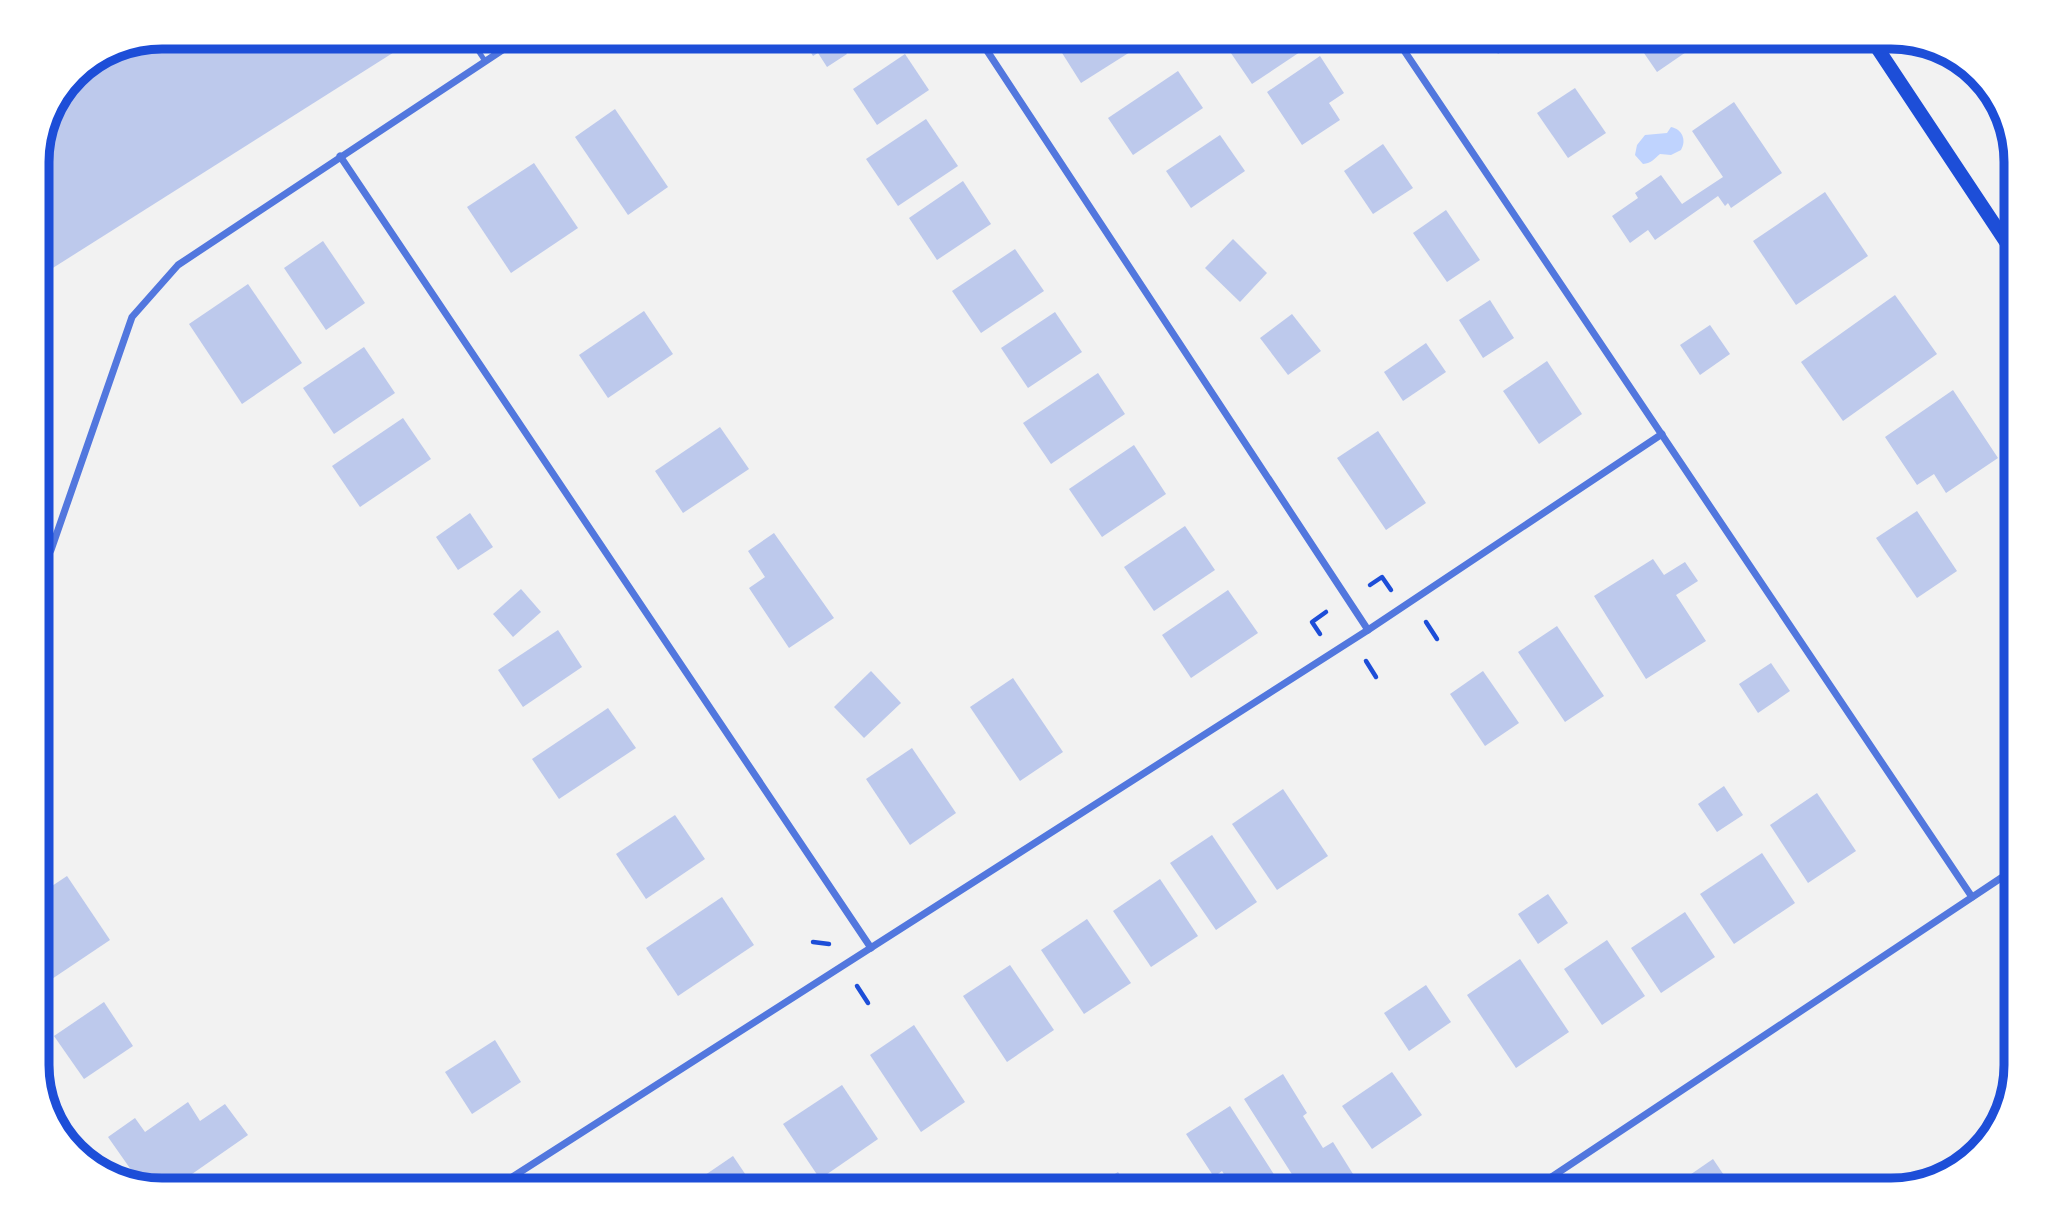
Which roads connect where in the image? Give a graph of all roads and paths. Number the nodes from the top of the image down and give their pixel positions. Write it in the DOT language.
graph roads {
  1 [pos="477,49"];
  2 [pos="504,49"];
  3 [pos="986,49"];
  4 [pos="1403,49"];
  5 [pos="1878,49"];
  6 [pos="485,61"];
  7 [pos="340,156"];
  8 [pos="2004,239"];
  9 [pos="1662,434"];
  10 [pos="49,554"];
  11 [pos="1370,585"];
  12 [pos="1391,590"];
  13 [pos="1326,612"];
  14 [pos="1426,622"];
  15 [pos="1368,630"];
  16 [pos="1320,634"];
  17 [pos="1437,639"];
  18 [pos="1366,661"];
  19 [pos="1376,677"];
  20 [pos="2004,876"];
  21 [pos="1972,897"];
  22 [pos="813,942"];
  23 [pos="829,944"];
  24 [pos="871,948"];
  25 [pos="857,986"];
  26 [pos="868,1003"];
  27 [pos="511,1178"];
  28 [pos="1550,1178"];
  1 -- 6 [label="lane"];
  2 -- 6 [label="street"];
  3 -- 15 [label="street"];
  4 -- 9 [label="street"];
  5 -- 8 [label="main road"];
  6 -- 7 [label="street"];
  7 -- 10 [label="street"];
  7 -- 24 [label="street"];
  9 -- 15 [label="street"];
  9 -- 21 [label="street"];
  11 -- 12 [label="path"];
  13 -- 16 [label="path"];
  14 -- 17 [label="path"];
  15 -- 24 [label="street"];
  18 -- 19 [label="path"];
  20 -- 21 [label="street"];
  21 -- 28 [label="street"];
  22 -- 23 [label="path"];
  24 -- 27 [label="street"];
  25 -- 26 [label="path"];
}
